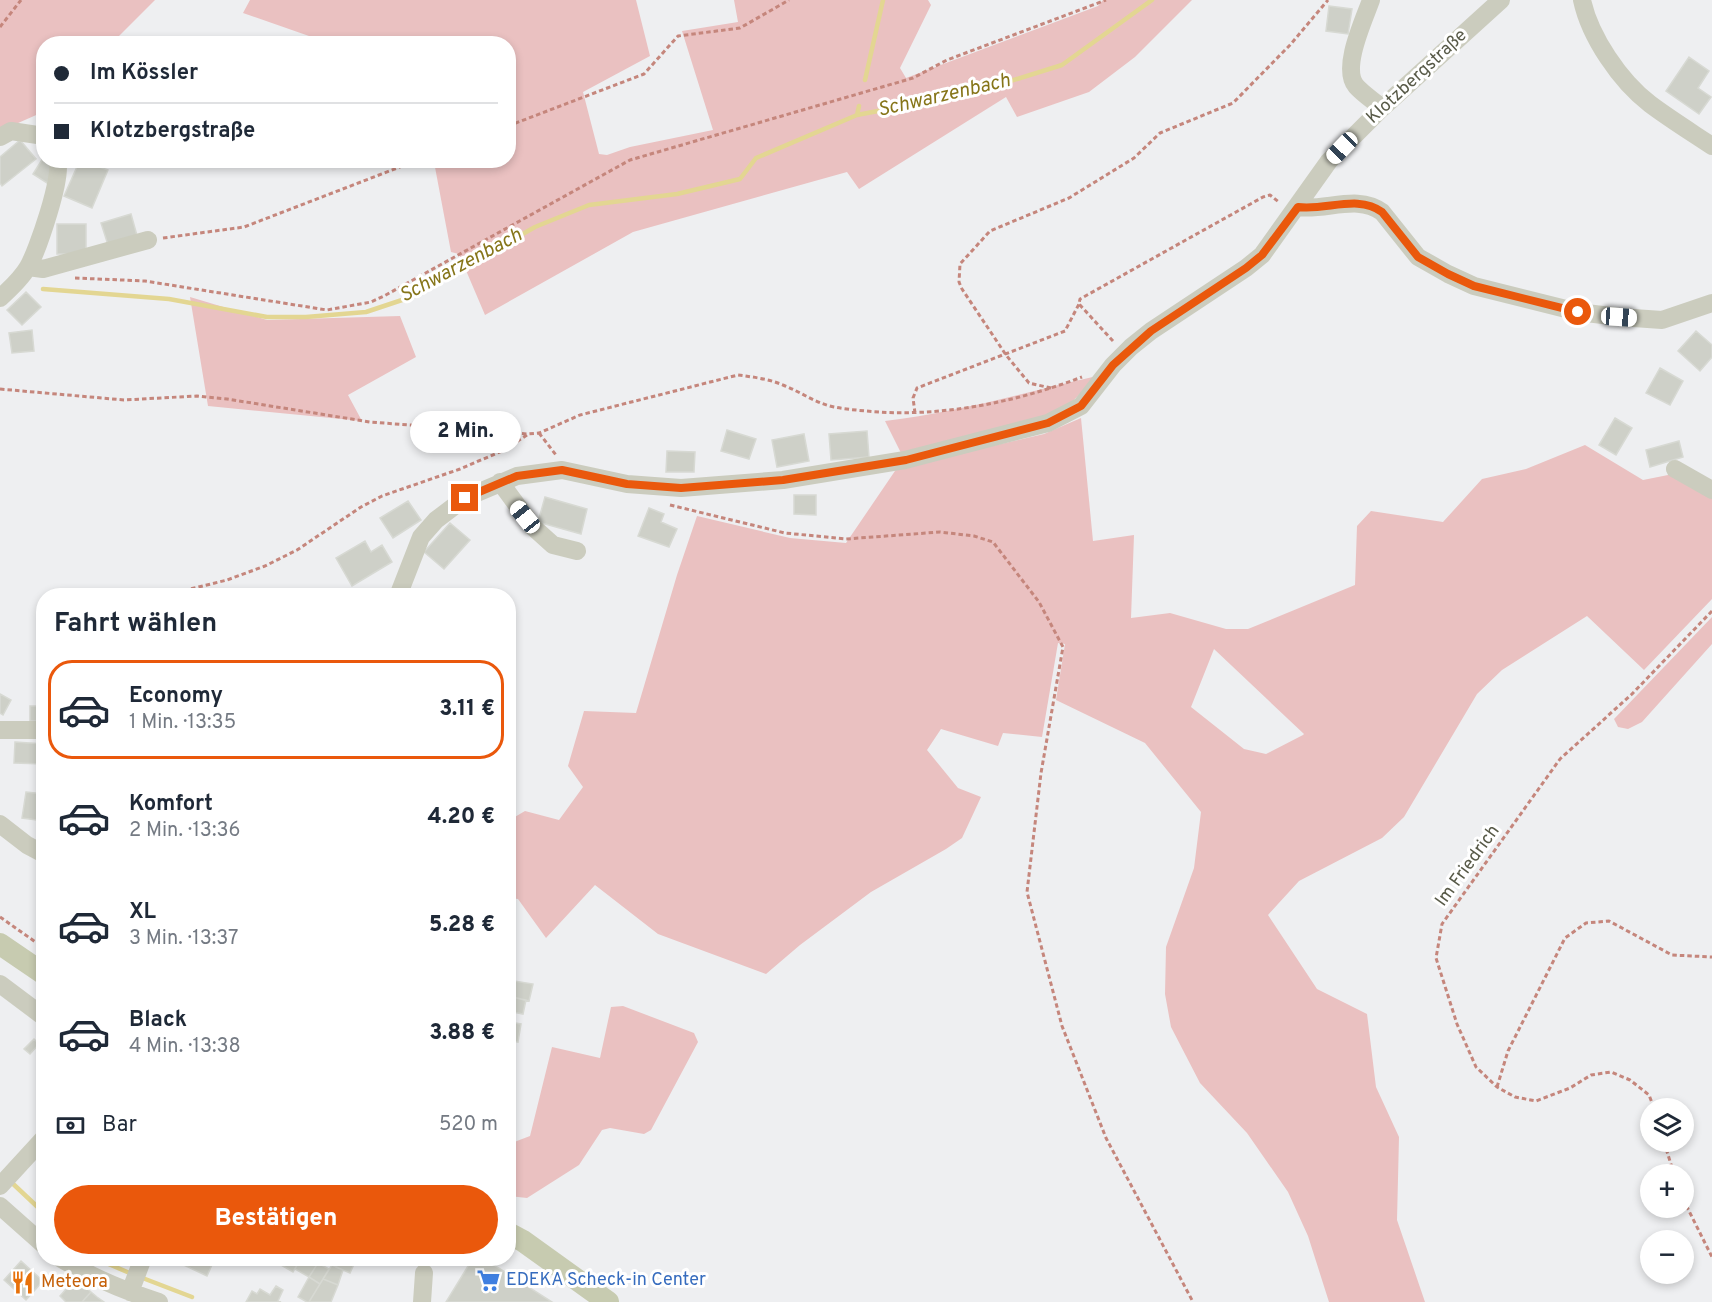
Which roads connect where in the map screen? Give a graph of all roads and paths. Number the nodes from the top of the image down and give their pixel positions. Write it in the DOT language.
graph roads {
  1 [pos="21,0"];
  2 [pos="789,0"];
  3 [pos="1107,0"];
  4 [pos="1328,0"];
  5 [pos="1371,0"];
  6 [pos="1502,0"];
  7 [pos="1582,0"];
  8 [pos="0,27"];
  9 [pos="1382,108"];
  10 [pos="516,123"];
  11 [pos="36,135"];
  12 [pos="0,137"];
  13 [pos="1712,146"];
  14 [pos="59,168"];
  15 [pos="397,168"];
  16 [pos="1296,210"];
  17 [pos="148,240"];
  18 [pos="28,267"];
  19 [pos="70,278"];
  20 [pos="0,298"];
  21 [pos="1712,303"];
  22 [pos="1079,304"];
  23 [pos="1124,354"];
  24 [pos="1006,355"];
  25 [pos="1083,377"];
  26 [pos="1053,388"];
  27 [pos="0,389"];
  28 [pos="915,413"];
  29 [pos="528,434"];
  30 [pos="1675,469"];
  31 [pos="500,482"];
  32 [pos="1712,490"];
  33 [pos="665,504"];
  34 [pos="577,551"];
  35 [pos="194,588"];
  36 [pos="401,588"];
  37 [pos="1712,611"];
  38 [pos="0,730"];
  39 [pos="36,730"];
  40 [pos="0,824"];
  41 [pos="36,850"];
  42 [pos="0,917"];
  43 [pos="36,942"];
  44 [pos="0,944"];
  45 [pos="1712,957"];
  46 [pos="36,969"];
  47 [pos="0,984"];
  48 [pos="36,1011"];
  49 [pos="1497,1087"];
  50 [pos="1650,1098"];
  51 [pos="36,1147"];
  52 [pos="0,1186"];
  53 [pos="0,1206"];
  54 [pos="1692,1218"];
  55 [pos="516,1237"];
  56 [pos="36,1238"];
  57 [pos="1712,1257"];
  58 [pos="73,1266"];
  59 [pos="424,1273"];
  60 [pos="136,1275"];
  61 [pos="159,1302"];
  62 [pos="422,1302"];
  63 [pos="608,1302"];
  64 [pos="1194,1302"];
  1 -- 8 [label="path"];
  2 -- 10 [label="path"];
  3 -- 19 [label="path"];
  4 -- 24 [label="path"];
  5 -- 9 [label="street"];
  6 -- 9 [label="street, Klotzbergstraße"];
  7 -- 13 [label="street"];
  9 -- 16 [label="street, Klotzbergstraße"];
  11 -- 12 [label="street"];
  14 -- 18 [label="street"];
  15 -- 17 [label="path"];
  16 -- 21 [label="street"];
  16 -- 22 [label="path"];
  16 -- 23 [label="street, Klotzbergstraße"];
  17 -- 18 [label="street"];
  18 -- 20 [label="street"];
  22 -- 23 [label="path"];
  22 -- 24 [label="path"];
  23 -- 31 [label="street, Klotzbergstraße"];
  24 -- 26 [label="path"];
  24 -- 28 [label="path"];
  25 -- 26 [label="path"];
  26 -- 28 [label="path"];
  27 -- 29 [label="path"];
  28 -- 29 [label="path"];
  29 -- 35 [label="path"];
  30 -- 32 [label="street"];
  31 -- 34 [label="street"];
  31 -- 36 [label="street, Klotzbergstraße"];
  33 -- 64 [label="path"];
  37 -- 49 [label="path, Im Friedrich"];
  38 -- 39 [label="street"];
  40 -- 41 [label="street"];
  42 -- 43 [label="path"];
  44 -- 46 [label="main road"];
  45 -- 49 [label="path"];
  47 -- 48 [label="street"];
  49 -- 50 [label="path, Im Friedrich"];
  51 -- 52 [label="street"];
  53 -- 56 [label="street"];
  54 -- 57 [label="path"];
  55 -- 63 [label="main road"];
  58 -- 60 [label="street"];
  59 -- 62 [label="street"];
  60 -- 61 [label="street"];
}
